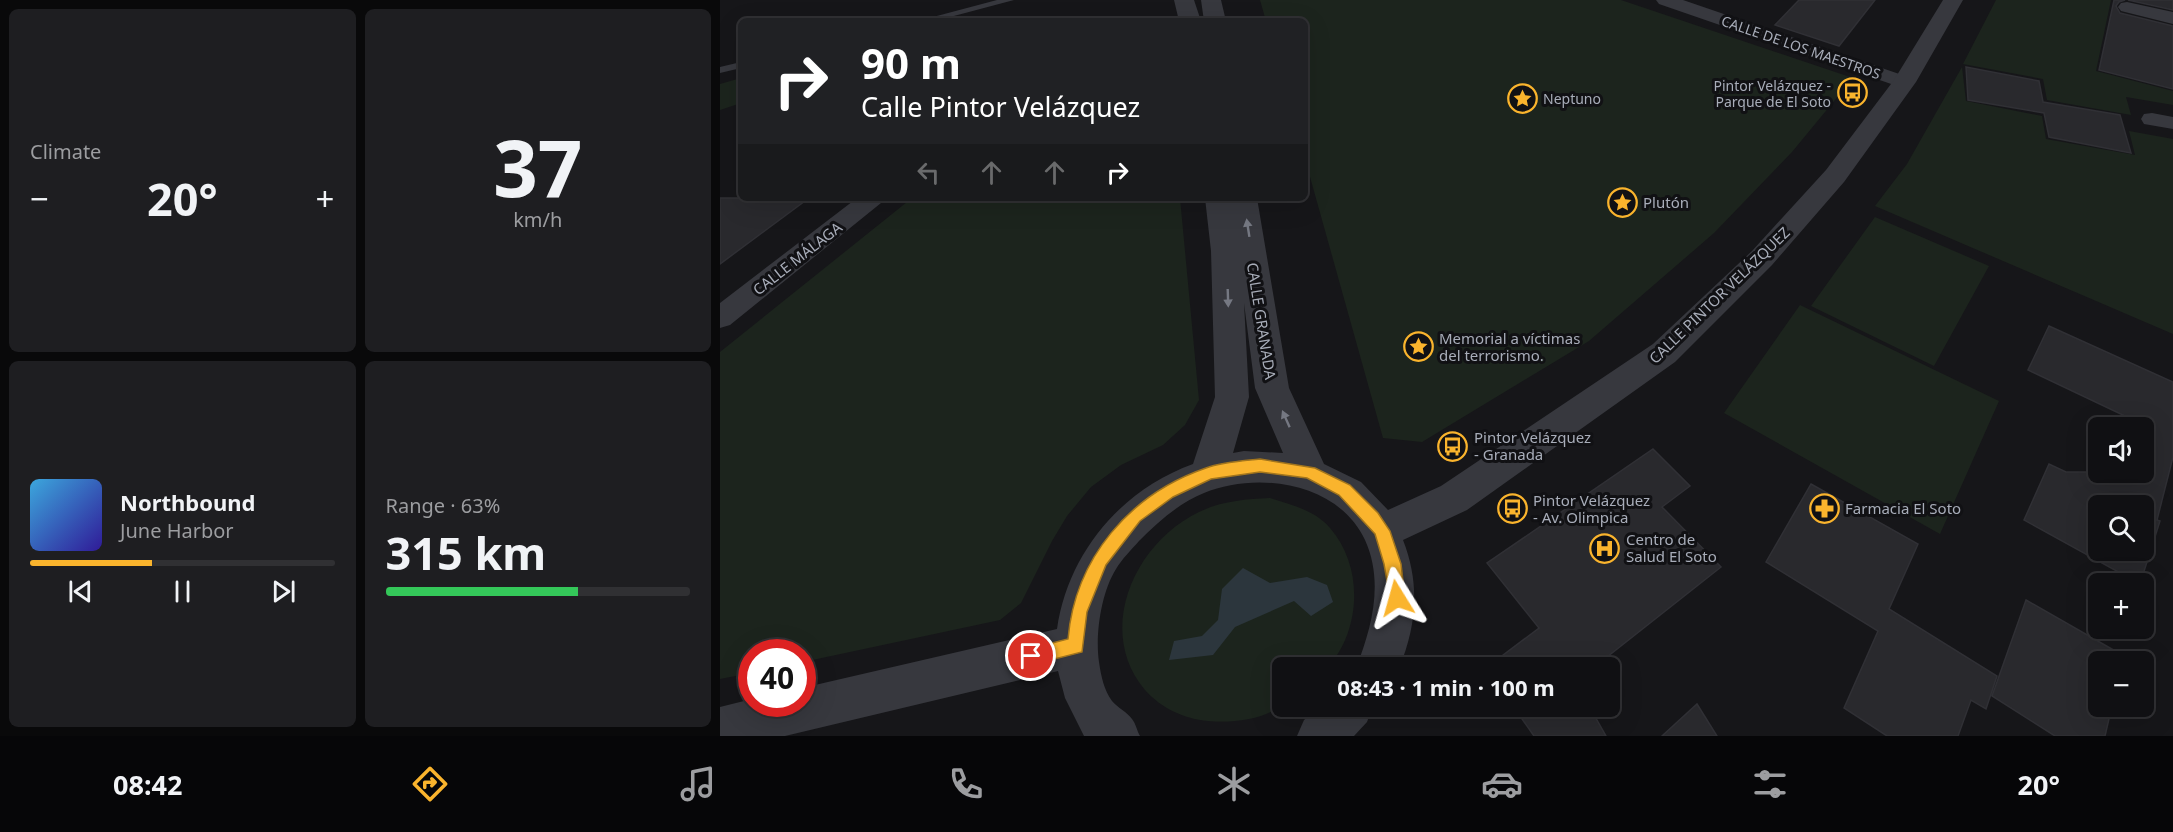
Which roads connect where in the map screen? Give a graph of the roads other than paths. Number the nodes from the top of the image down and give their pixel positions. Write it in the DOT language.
graph roads {
  1 [pos="1009,0"];
  2 [pos="1185,0"];
  3 [pos="1665,0"];
  4 [pos="1953,0"];
  5 [pos="2127,7"];
  6 [pos="934,18"];
  7 [pos="1189,18"];
  8 [pos="2173,18"];
  9 [pos="738,66"];
  10 [pos="720,70"];
  11 [pos="1904,82"];
  12 [pos="869,201"];
  13 [pos="1219,201"];
  14 [pos="1243,201"];
  15 [pos="720,318"];
  16 [pos="1309,472"];
  17 [pos="1209,473"];
  18 [pos="1382,531"];
  19 [pos="1076,646"];
  20 [pos="1382,657"];
  21 [pos="720,729"];
  22 [pos="1117,736"];
  1 -- 6 [label="lane"];
  2 -- 7 [label="street"];
  3 -- 11 [label="street, CALLE DE LOS MAESTROS"];
  4 -- 11 [label="street, CALLE PINTOR VELÁZQUEZ"];
  5 -- 8 [label="street"];
  9 -- 10 [label="lane"];
  11 -- 18 [label="street, CALLE PINTOR VELÁZQUEZ"];
  12 -- 15 [label="street, CALLE MÁLAGA"];
  13 -- 17 [label="street, CALLE GRANADA, one-way"];
  16 -- 14 [label="street, CALLE GRANADA, one-way"];
  16 -- 17 [label="street"];
  16 -- 18 [label="street"];
  17 -- 19 [label="street"];
  18 -- 20 [label="street"];
  19 -- 21 [label="street"];
  19 -- 22 [label="street"];
}
